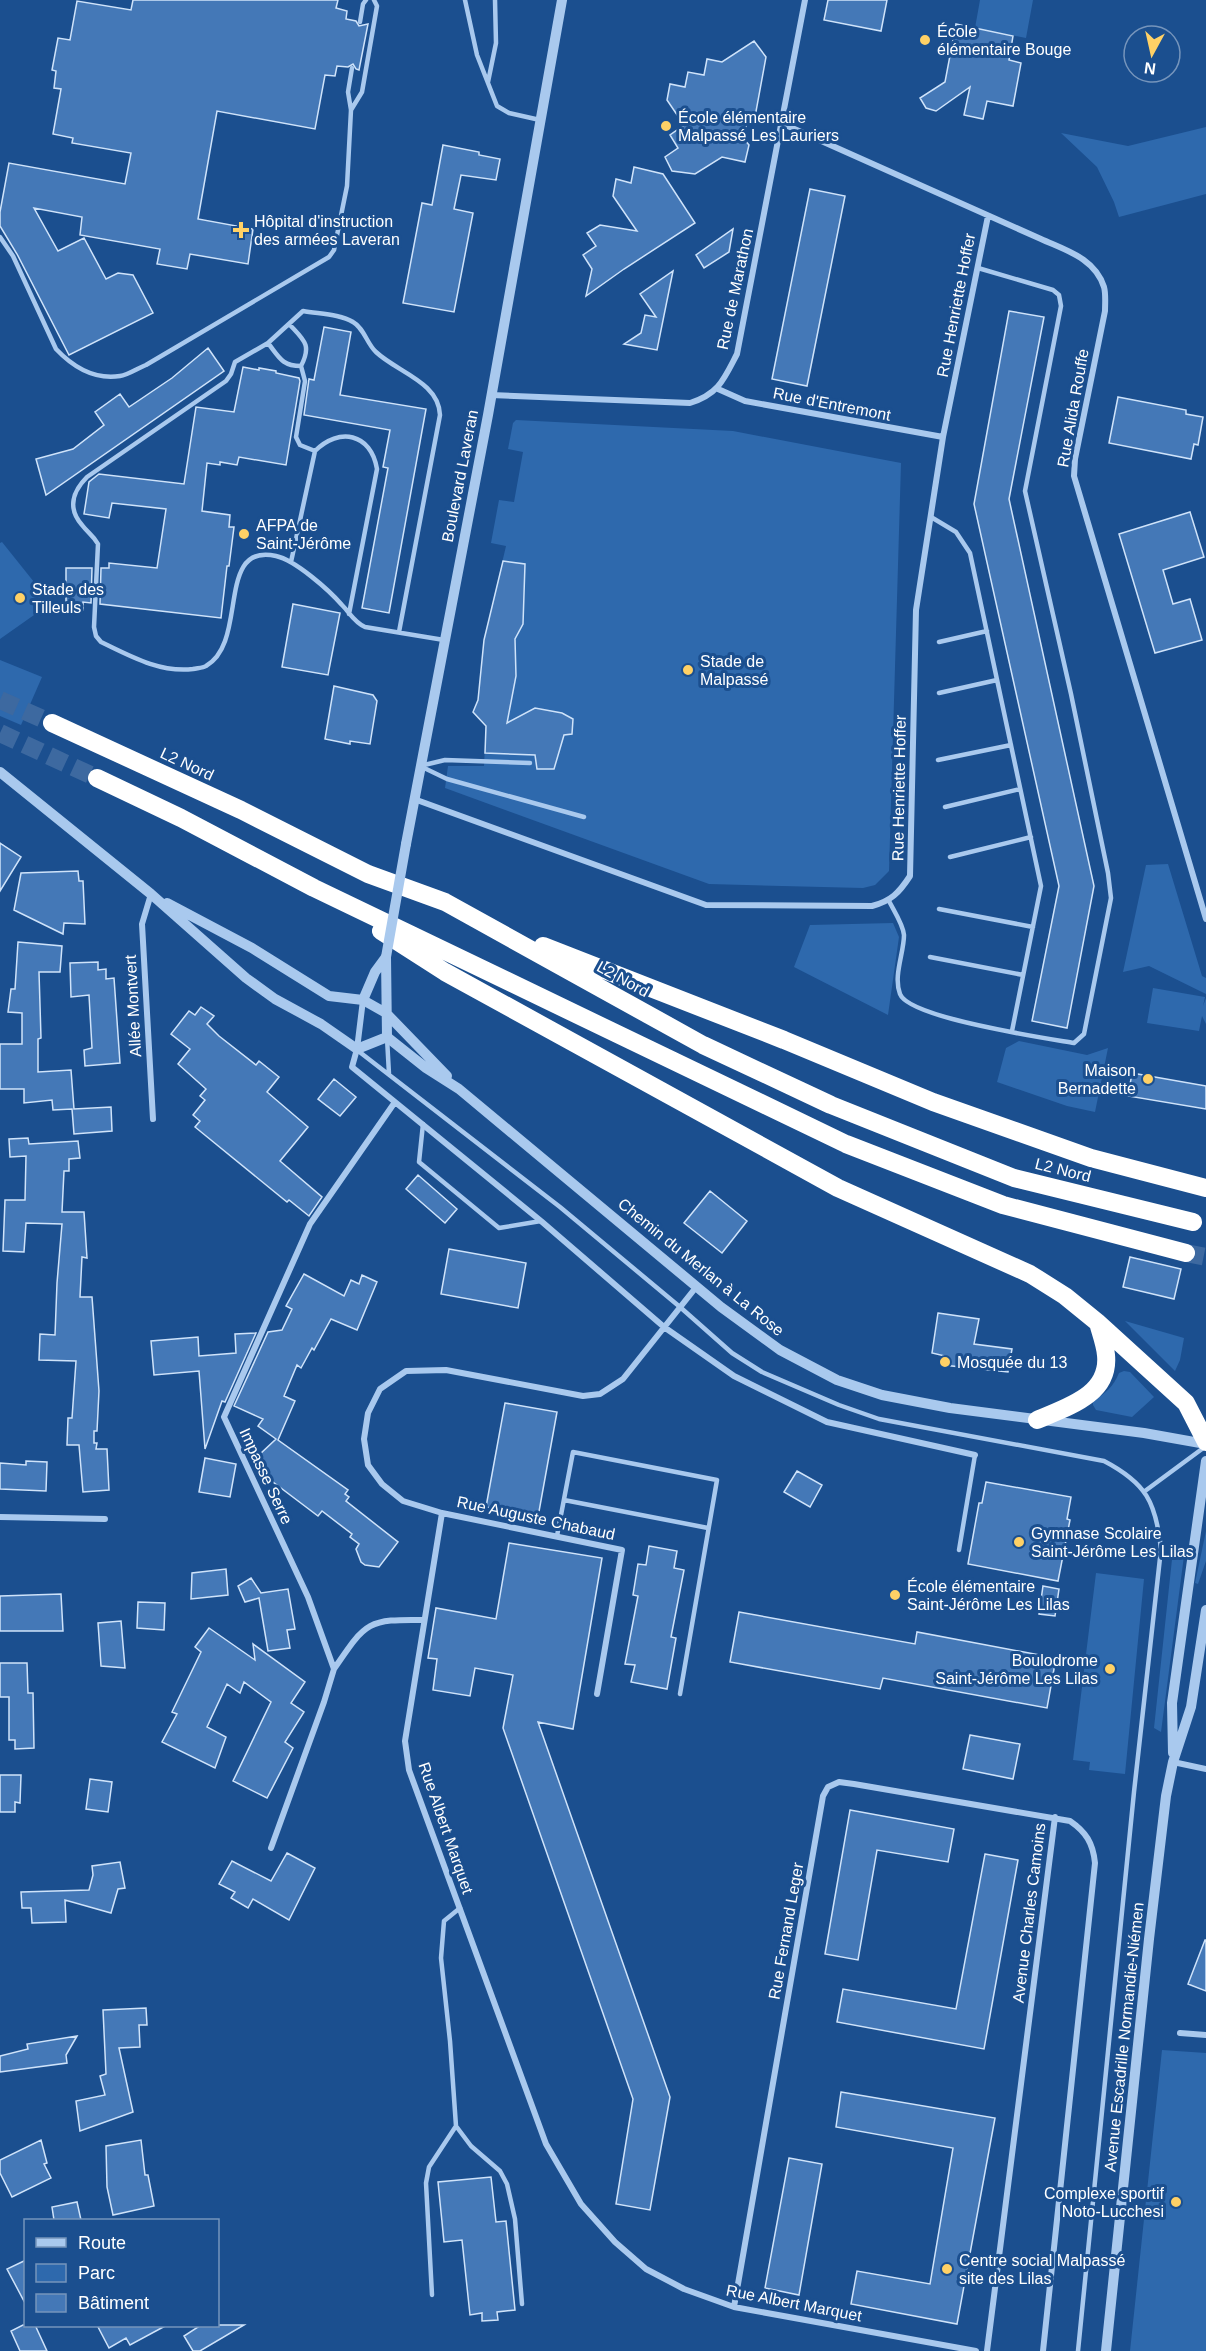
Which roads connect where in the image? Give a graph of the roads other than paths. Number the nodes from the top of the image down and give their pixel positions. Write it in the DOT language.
graph roads {
  1 [pos="366,0"];
  2 [pos="374,0"];
  3 [pos="465,0"];
  4 [pos="495,0"];
  5 [pos="562,0"];
  6 [pos="806,0"];
  7 [pos="360,22"];
  8 [pos="352,68"];
  9 [pos="488,85"];
  10 [pos="351,110"];
  11 [pos="540,120"];
  12 [pos="781,123"];
  13 [pos="988,216"];
  14 [pos="0,237"];
  15 [pos="978,268"];
  16 [pos="290,325"];
  17 [pos="268,343"];
  18 [pos="301,366"];
  19 [pos="718,388"];
  20 [pos="491,395"];
  21 [pos="943,437"];
  22 [pos="315,451"];
  23 [pos="931,518"];
  24 [pos="291,562"];
  25 [pos="349,614"];
  26 [pos="399,632"];
  27 [pos="987,632"];
  28 [pos="444,640"];
  29 [pos="939,642"];
  30 [pos="997,680"];
  31 [pos="939,693"];
  32 [pos="52,723"];
  33 [pos="1011,745"];
  34 [pos="938,760"];
  35 [pos="530,763"];
  36 [pos="420,766"];
  37 [pos="0,772"];
  38 [pos="97,778"];
  39 [pos="1020,789"];
  40 [pos="414,799"];
  41 [pos="945,807"];
  42 [pos="584,818"];
  43 [pos="1031,837"];
  44 [pos="950,857"];
  45 [pos="314,888"];
  46 [pos="151,894"];
  47 [pos="889,901"];
  48 [pos="445,902"];
  49 [pos="939,909"];
  50 [pos="1206,919"];
  51 [pos="1033,927"];
  52 [pos="386,957"];
  53 [pos="930,957"];
  54 [pos="1023,975"];
  55 [pos="363,1000"];
  56 [pos="386,1012"];
  57 [pos="1012,1032"];
  58 [pos="387,1037"];
  59 [pos="357,1049"];
  60 [pos="389,1074"];
  61 [pos="459,1089"];
  62 [pos="395,1102"];
  63 [pos="153,1119"];
  64 [pos="423,1124"];
  65 [pos="1206,1188"];
  66 [pos="541,1221"];
  67 [pos="1193,1222"];
  68 [pos="1186,1253"];
  69 [pos="697,1286"];
  70 [pos="680,1307"];
  71 [pos="1097,1322"];
  72 [pos="664,1327"];
  73 [pos="1037,1420"];
  74 [pos="1206,1444"];
  75 [pos="975,1455"];
  76 [pos="1206,1461"];
  77 [pos="1145,1491"];
  78 [pos="564,1500"];
  79 [pos="442,1513"];
  80 [pos="0,1517"];
  81 [pos="105,1519"];
  82 [pos="708,1528"];
  83 [pos="557,1536"];
  84 [pos="959,1550"];
  85 [pos="1206,1610"];
  86 [pos="424,1620"];
  87 [pos="334,1669"];
  88 [pos="680,1694"];
  89 [pos="597,1695"];
  90 [pos="1173,1762"];
  91 [pos="1206,1769"];
  92 [pos="1055,1817"];
  93 [pos="271,1848"];
  94 [pos="460,1908"];
  95 [pos="1180,2033"];
  96 [pos="1206,2035"];
  97 [pos="456,2126"];
  98 [pos="432,2295"];
  99 [pos="522,2304"];
  100 [pos="734,2307"];
  101 [pos="976,2351"];
  102 [pos="987,2351"];
  103 [pos="1043,2351"];
  104 [pos="1078,2351"];
  105 [pos="1106,2351"];
  1 -- 7 [label="lane"];
  2 -- 10 [label="lane"];
  3 -- 9 [label="lane"];
  4 -- 9 [label="lane"];
  5 -- 11 [label="street, Boulevard Laveran"];
  6 -- 12 [label="street, Rue de Marathon"];
  8 -- 10 [label="lane"];
  9 -- 11 [label="lane"];
  10 -- 14 [label="lane"];
  11 -- 20 [label="street, Boulevard Laveran"];
  12 -- 13 [label="street, Rue Alida Rouffe"];
  12 -- 19 [label="street, Rue de Marathon"];
  13 -- 15 [label="street, Rue Henriette Hoffer"];
  13 -- 50 [label="street, Rue Alida Rouffe"];
  15 -- 21 [label="street, Rue Henriette Hoffer"];
  15 -- 57 [label="lane"];
  16 -- 17 [label="lane"];
  16 -- 18 [label="lane"];
  16 -- 26 [label="lane"];
  17 -- 18 [label="lane"];
  17 -- 24 [label="lane"];
  18 -- 22 [label="lane"];
  19 -- 20 [label="street"];
  19 -- 21 [label="street, Rue d'Entremont"];
  20 -- 28 [label="street, Boulevard Laveran"];
  21 -- 23 [label="street, Rue Henriette Hoffer"];
  22 -- 24 [label="lane"];
  22 -- 25 [label="lane"];
  23 -- 27 [label="lane"];
  23 -- 47 [label="street, Rue Henriette Hoffer"];
  24 -- 25 [label="lane"];
  25 -- 26 [label="lane"];
  26 -- 28 [label="lane"];
  27 -- 29 [label="lane"];
  27 -- 30 [label="lane"];
  28 -- 36 [label="street, Boulevard Laveran"];
  30 -- 31 [label="lane"];
  30 -- 33 [label="lane"];
  32 -- 48 [label="highway, L2 Nord"];
  33 -- 34 [label="lane"];
  33 -- 39 [label="lane"];
  35 -- 36 [label="lane"];
  36 -- 40 [label="street, Boulevard Laveran"];
  36 -- 42 [label="lane"];
  37 -- 46 [label="street, Chemin du Merlan à La Rose"];
  38 -- 45 [label="highway"];
  39 -- 41 [label="lane"];
  39 -- 43 [label="lane"];
  40 -- 47 [label="street"];
  40 -- 52 [label="street, Boulevard Laveran, bridge"];
  43 -- 44 [label="lane"];
  43 -- 51 [label="lane"];
  45 -- 68 [label="highway"];
  45 -- 71 [label="highway"];
  46 -- 55 [label="street, Chemin du Merlan à La Rose"];
  46 -- 59 [label="street, Chemin du Merlan à La Rose"];
  46 -- 63 [label="street, Allée Montvert"];
  47 -- 57 [label="lane"];
  48 -- 65 [label="highway"];
  48 -- 67 [label="highway, L2 Nord"];
  49 -- 51 [label="lane"];
  51 -- 54 [label="lane"];
  52 -- 55 [label="street, Boulevard Laveran"];
  52 -- 56 [label="street, Boulevard Laveran"];
  53 -- 54 [label="lane"];
  54 -- 57 [label="lane"];
  55 -- 56 [label="street, Chemin du Merlan à La Rose"];
  55 -- 59 [label="street"];
  56 -- 58 [label="street"];
  56 -- 61 [label="street, Chemin du Merlan à La Rose"];
  58 -- 59 [label="street"];
  58 -- 60 [label="lane"];
  58 -- 61 [label="street, Chemin du Merlan à La Rose"];
  59 -- 60 [label="lane"];
  59 -- 62 [label="street"];
  60 -- 70 [label="lane"];
  61 -- 69 [label="street, Chemin du Merlan à La Rose"];
  62 -- 64 [label="street"];
  62 -- 87 [label="street, Impasse Serre"];
  64 -- 66 [label="street"];
  64 -- 66 [label="lane"];
  66 -- 72 [label="street"];
  69 -- 70 [label="street"];
  69 -- 73 [label="street, Chemin du Merlan à La Rose"];
  70 -- 72 [label="street"];
  70 -- 77 [label="lane"];
  71 -- 73 [label="highway"];
  71 -- 74 [label="highway"];
  72 -- 75 [label="street"];
  72 -- 79 [label="street"];
  73 -- 74 [label="street, Chemin du Merlan à La Rose"];
  74 -- 77 [label="lane"];
  75 -- 84 [label="lane"];
  76 -- 90 [label="street, Avenue Escadrille Normandie-Niémen"];
  77 -- 104 [label="lane"];
  78 -- 82 [label="lane"];
  78 -- 82 [label="lane"];
  78 -- 83 [label="lane"];
  79 -- 83 [label="street, Rue Auguste Chabaud"];
  79 -- 86 [label="street, Rue Albert Marquet"];
  80 -- 81 [label="street"];
  82 -- 88 [label="lane"];
  83 -- 89 [label="street, Rue Auguste Chabaud"];
  85 -- 90 [label="street, Avenue Escadrille Normandie-Niémen"];
  86 -- 87 [label="street"];
  86 -- 94 [label="street, Rue Albert Marquet"];
  87 -- 93 [label="street"];
  90 -- 91 [label="street"];
  90 -- 105 [label="street, Avenue Escadrille Normandie-Niémen"];
  92 -- 100 [label="street, Rue Fernand Leger"];
  92 -- 102 [label="street, Avenue Charles Camoins"];
  92 -- 103 [label="street, Avenue Charles Camoins"];
  94 -- 97 [label="lane"];
  94 -- 100 [label="street, Rue Albert Marquet"];
  95 -- 96 [label="street"];
  97 -- 98 [label="lane"];
  97 -- 99 [label="lane"];
  100 -- 101 [label="street, Rue Albert Marquet"];
}
